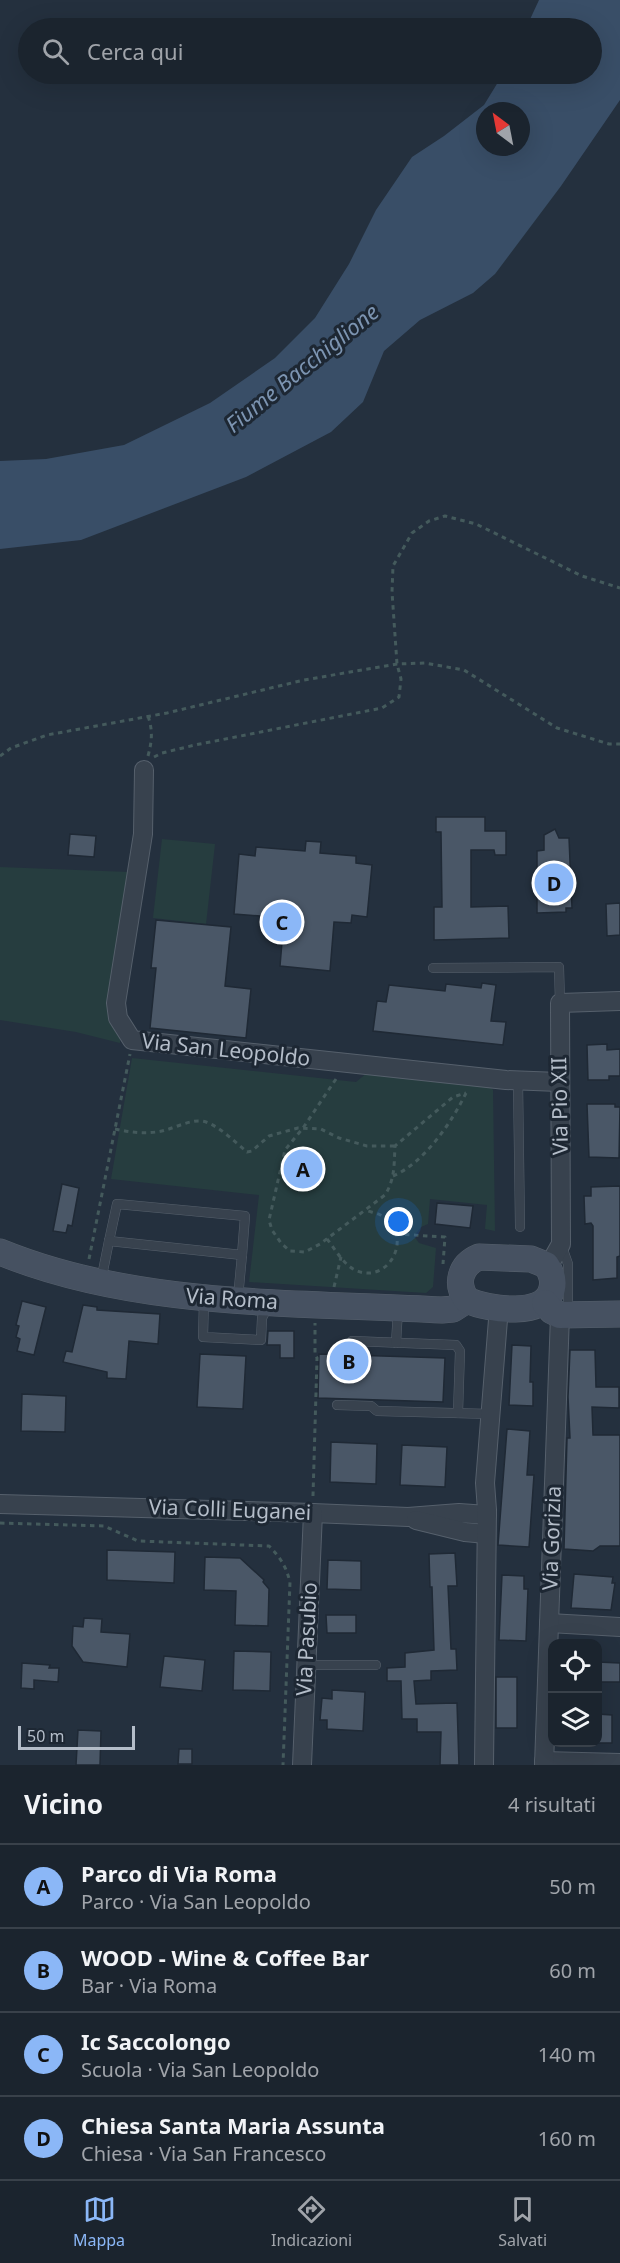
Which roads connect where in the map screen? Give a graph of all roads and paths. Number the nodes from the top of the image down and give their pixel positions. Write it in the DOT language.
graph roads {
  1 [pos="620,588"];
  2 [pos="397,664"];
  3 [pos="148,717"];
  4 [pos="620,744"];
  5 [pos="0,756"];
  6 [pos="146,767"];
  7 [pos="433,968"];
  8 [pos="620,1001"];
  9 [pos="560,1003"];
  10 [pos="132,1040"];
  11 [pos="347,1063"];
  12 [pos="512,1080"];
  13 [pos="559,1082"];
  14 [pos="468,1085"];
  15 [pos="303,1128"];
  16 [pos="115,1130"];
  17 [pos="395,1146"];
  18 [pos="393,1176"];
  19 [pos="365,1210"];
  20 [pos="520,1227"];
  21 [pos="396,1234"];
  22 [pos="327,1239"];
  23 [pos="109,1241"];
  24 [pos="561,1244"];
  25 [pos="0,1252"];
  26 [pos="242,1255"];
  27 [pos="341,1257"];
  28 [pos="546,1265"];
  29 [pos="443,1273"];
  30 [pos="94,1276"];
  31 [pos="333,1292"];
  32 [pos="205,1298"];
  33 [pos="238,1300"];
  34 [pos="467,1300"];
  35 [pos="270,1301"];
  36 [pos="398,1307"];
  37 [pos="558,1311"];
  38 [pos="499,1312"];
  39 [pos="620,1314"];
  40 [pos="315,1316"];
  41 [pos="352,1341"];
  42 [pos="396,1343"];
  43 [pos="337,1405"];
  44 [pos="458,1413"];
  45 [pos="491,1414"];
  46 [pos="485,1483"];
  47 [pos="0,1504"];
  48 [pos="313,1512"];
  49 [pos="459,1513"];
  50 [pos="487,1515"];
  51 [pos="408,1517"];
  52 [pos="0,1522"];
  53 [pos="486,1533"];
  54 [pos="549,1623"];
  55 [pos="620,1627"];
  56 [pos="305,1665"];
  57 [pos="376,1665"];
  58 [pos="544,1763"];
  59 [pos="569,1763"];
  60 [pos="620,1763"];
  61 [pos="283,1765"];
  62 [pos="302,1765"];
  63 [pos="483,1765"];
  1 -- 2 [label="path"];
  2 -- 3 [label="path"];
  2 -- 4 [label="path"];
  2 -- 6 [label="path"];
  3 -- 5 [label="path"];
  3 -- 6 [label="path"];
  6 -- 10 [label="street, Via San Leopoldo"];
  7 -- 9 [label="lane, Via Pio XII"];
  8 -- 9 [label="street"];
  9 -- 13 [label="street, Via Pio XII"];
  10 -- 11 [label="street, Via San Leopoldo"];
  10 -- 16 [label="path"];
  11 -- 14 [label="street, Via San Leopoldo"];
  11 -- 15 [label="path"];
  12 -- 13 [label="street, Via San Leopoldo"];
  12 -- 14 [label="street, Via San Leopoldo"];
  12 -- 20 [label="lane"];
  13 -- 24 [label="street, Via Pio XII"];
  14 -- 17 [label="path"];
  14 -- 18 [label="path"];
  15 -- 16 [label="path"];
  15 -- 17 [label="path"];
  15 -- 22 [label="path"];
  16 -- 30 [label="path"];
  17 -- 18 [label="path"];
  18 -- 19 [label="path"];
  19 -- 21 [label="path"];
  19 -- 22 [label="path"];
  21 -- 27 [label="path"];
  21 -- 29 [label="path"];
  22 -- 27 [label="path"];
  23 -- 26 [label="lane"];
  23 -- 26 [label="lane"];
  23 -- 30 [label="lane"];
  24 -- 28 [label="street"];
  24 -- 37 [label="lane, Via Pio XII"];
  25 -- 30 [label="main road, Via Roma"];
  26 -- 33 [label="lane"];
  27 -- 31 [label="path"];
  28 -- 34 [label="main road"];
  28 -- 37 [label="main road"];
  30 -- 32 [label="main road, Via Roma"];
  32 -- 33 [label="main road, Via Roma"];
  32 -- 35 [label="lane"];
  33 -- 35 [label="main road, Via Roma"];
  34 -- 36 [label="main road, Via Roma"];
  34 -- 38 [label="main road"];
  35 -- 36 [label="main road, Via Roma"];
  36 -- 42 [label="lane"];
  37 -- 38 [label="main road"];
  37 -- 39 [label="main road"];
  37 -- 54 [label="street, Via Gorizia"];
  38 -- 45 [label="street"];
  40 -- 48 [label="path"];
  41 -- 42 [label="lane"];
  42 -- 44 [label="lane"];
  43 -- 44 [label="lane"];
  44 -- 45 [label="lane"];
  45 -- 46 [label="street"];
  46 -- 49 [label="street"];
  46 -- 50 [label="street"];
  47 -- 48 [label="street, Via Colli Euganei"];
  48 -- 51 [label="street, Via Colli Euganei"];
  48 -- 56 [label="street, Via Pasubio"];
  49 -- 50 [label="street, Via Colli Euganei"];
  49 -- 51 [label="street, Via Colli Euganei"];
  50 -- 53 [label="street"];
  51 -- 53 [label="street"];
  52 -- 61 [label="path"];
  53 -- 63 [label="street"];
  54 -- 55 [label="street"];
  54 -- 58 [label="street, Via Gorizia"];
  56 -- 57 [label="lane"];
  56 -- 62 [label="street, Via Pasubio"];
  58 -- 59 [label="street, Via Gorizia"];
  59 -- 60 [label="street, Via Gorizia"];
}
